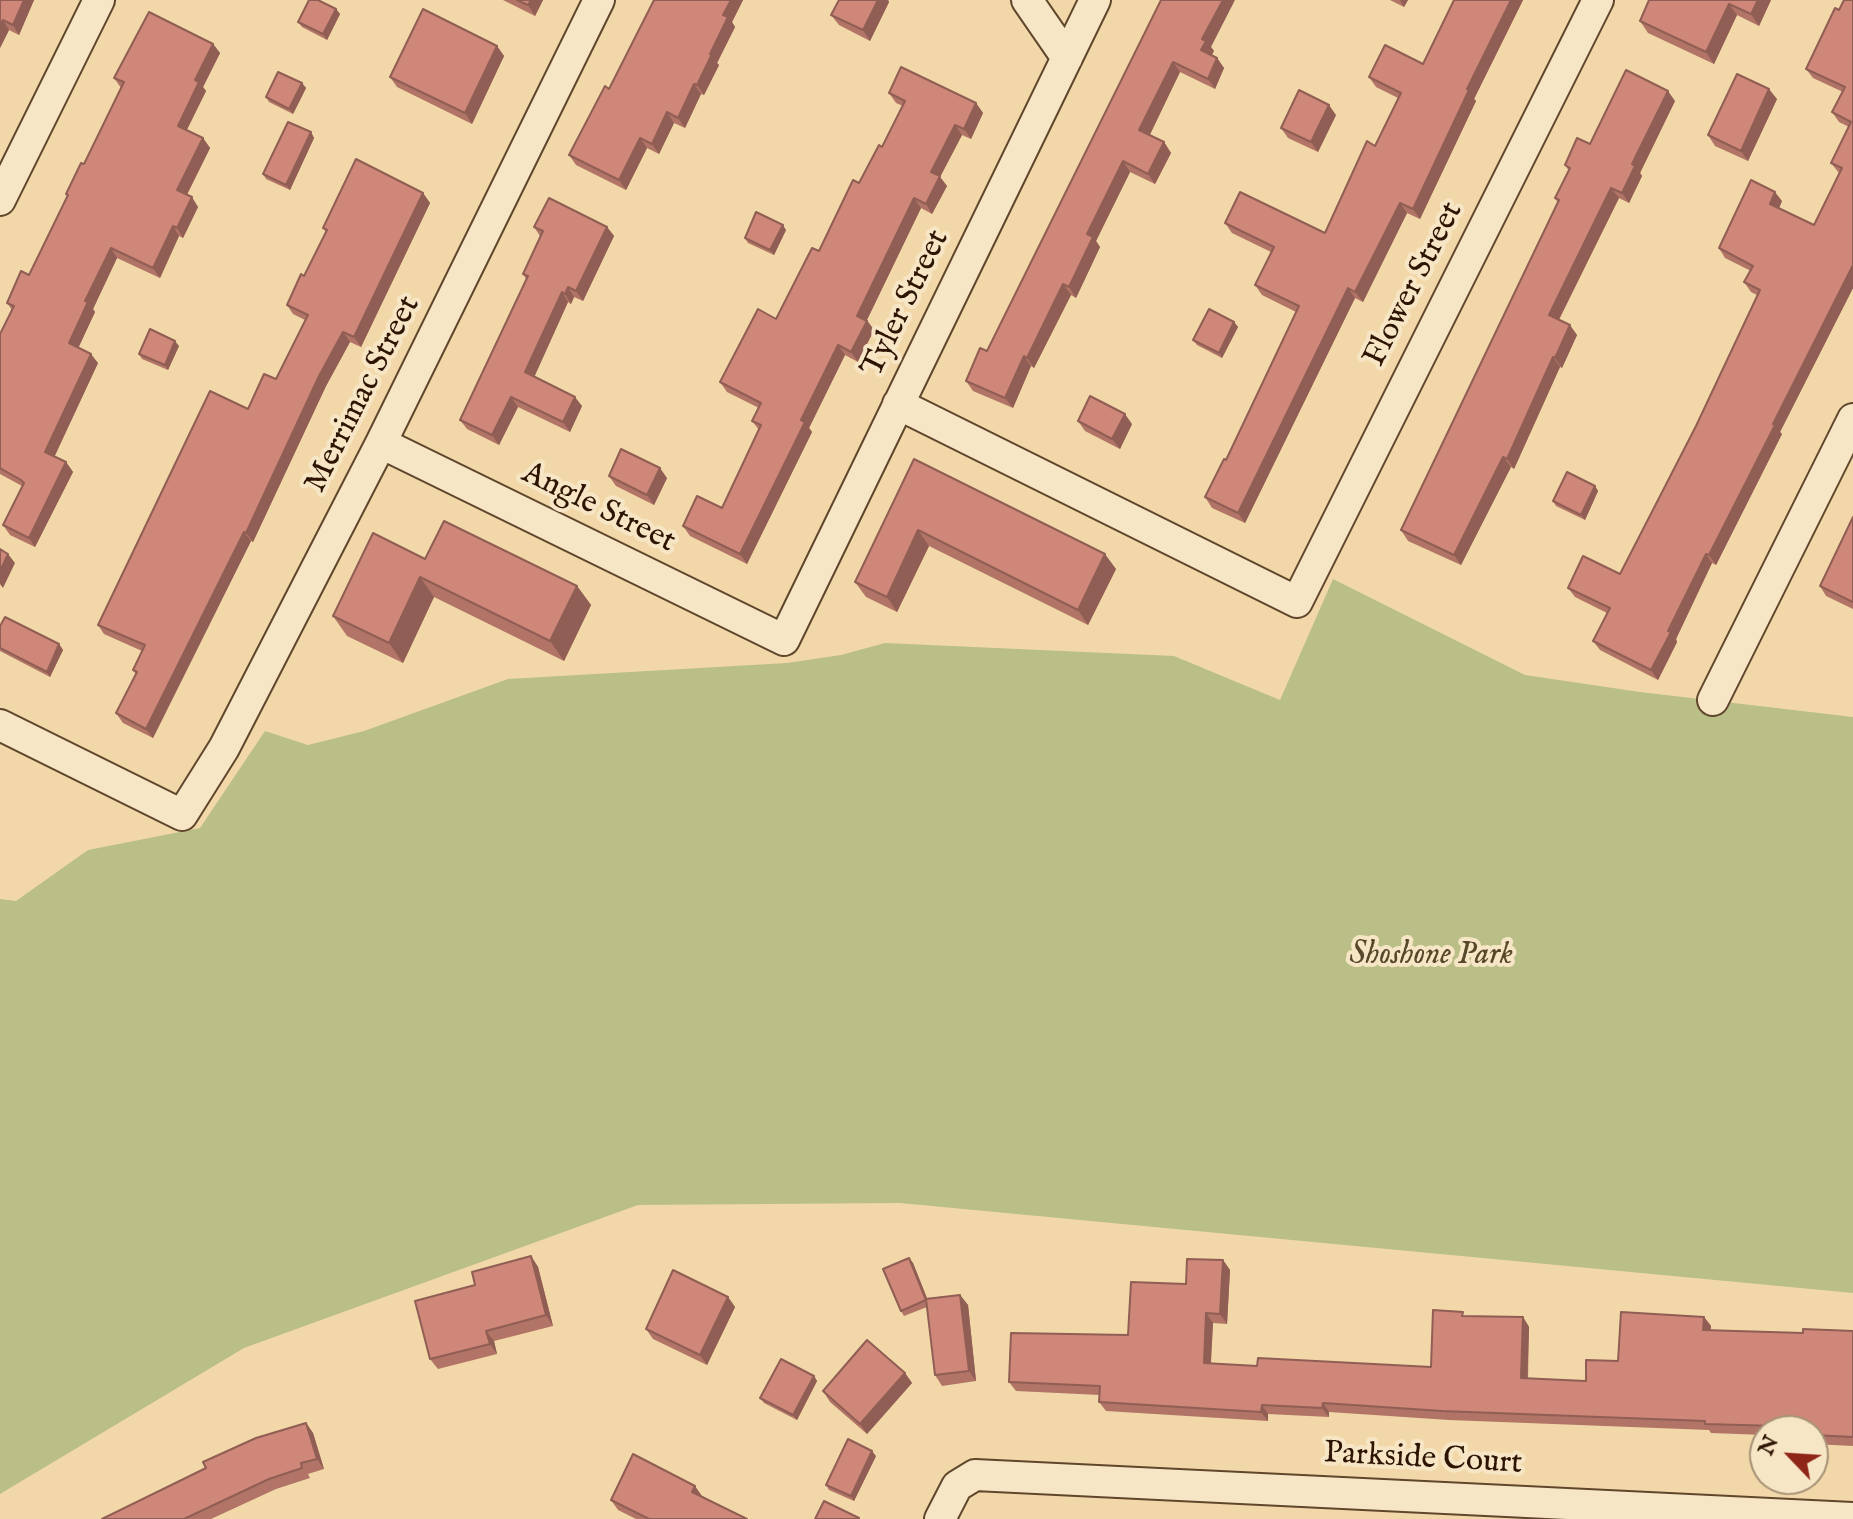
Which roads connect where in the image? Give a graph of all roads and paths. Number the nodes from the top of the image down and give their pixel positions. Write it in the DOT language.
graph roads {
  1 [pos="99,0"];
  2 [pos="599,0"];
  3 [pos="1027,0"];
  4 [pos="1095,0"];
  5 [pos="1598,0"];
  6 [pos="1067,58"];
  7 [pos="0,200"];
  8 [pos="898,404"];
  9 [pos="1853,419"];
  10 [pos="381,443"];
  11 [pos="784,640"];
  12 [pos="1713,700"];
  13 [pos="0,725"];
  14 [pos="1853,1518"];
  15 [pos="940,1519"];
  1 -- 7 [label="street"];
  2 -- 10 [label="street, Merrimac Street"];
  3 -- 6 [label="street"];
  4 -- 6 [label="street, Tyler Street"];
  5 -- 8 [label="street, Flower Street"];
  6 -- 8 [label="street, Tyler Street"];
  8 -- 11 [label="street, Tyler Street"];
  9 -- 12 [label="street"];
  10 -- 11 [label="street, Angle Street"];
  10 -- 13 [label="street, Merrimac Street"];
  14 -- 15 [label="street, Parkside Court"];
}
